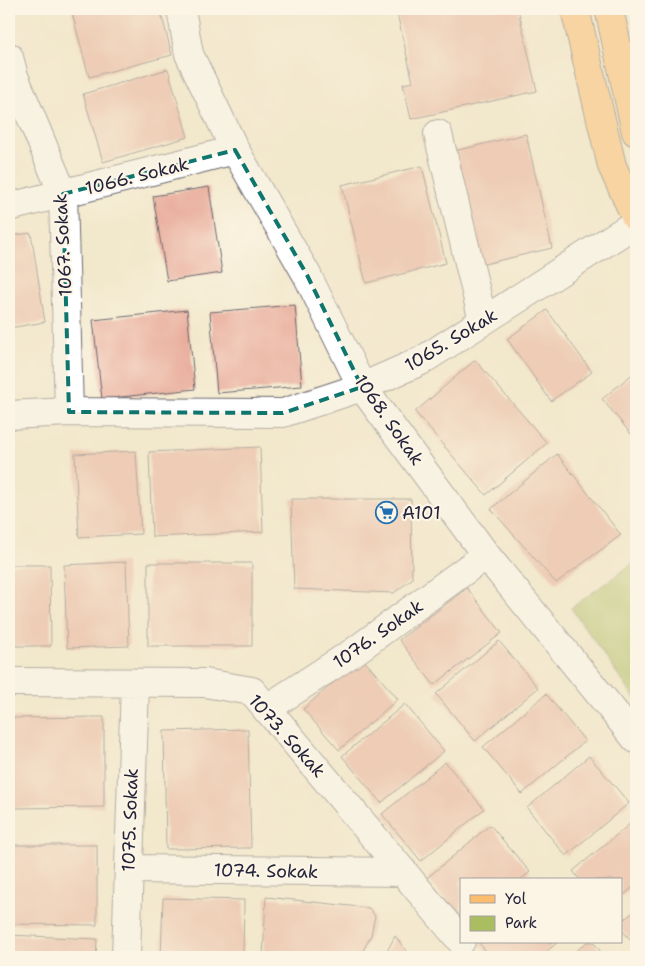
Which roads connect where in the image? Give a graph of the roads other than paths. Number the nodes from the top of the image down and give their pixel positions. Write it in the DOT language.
graph roads {
  1 [pos="181,9"];
  2 [pos="575,9"];
  3 [pos="609,9"];
  4 [pos="9,57"];
  5 [pos="636,132"];
  6 [pos="438,134"];
  7 [pos="236,150"];
  8 [pos="63,194"];
  9 [pos="9,207"];
  10 [pos="636,218"];
  11 [pos="636,223"];
  12 [pos="483,321"];
  13 [pos="362,387"];
  14 [pos="69,412"];
  15 [pos="9,415"];
  16 [pos="486,555"];
  17 [pos="9,682"];
  18 [pos="135,683"];
  19 [pos="266,709"];
  20 [pos="636,739"];
  21 [pos="129,869"];
  22 [pos="404,872"];
  23 [pos="460,940"];
  24 [pos="464,944"];
  25 [pos="126,957"];
  26 [pos="475,957"];
  1 -- 7 [label="street, 1068. Sokak"];
  2 -- 10 [label="main road"];
  3 -- 5 [label="main road"];
  4 -- 8 [label="street, 1067. Sokak"];
  6 -- 12 [label="street"];
  7 -- 8 [label="street, 1066. Sokak"];
  7 -- 13 [label="street, 1068. Sokak"];
  8 -- 9 [label="street, 1066. Sokak"];
  8 -- 14 [label="street, 1067. Sokak"];
  11 -- 12 [label="street, 1065. Sokak"];
  12 -- 13 [label="street, 1065. Sokak"];
  13 -- 14 [label="street, 1065. Sokak"];
  13 -- 16 [label="street, 1068. Sokak"];
  14 -- 15 [label="street, 1065. Sokak"];
  16 -- 19 [label="street, 1076. Sokak"];
  16 -- 20 [label="street, 1068. Sokak"];
  17 -- 18 [label="street, 1073. Sokak"];
  18 -- 19 [label="street, 1073. Sokak"];
  18 -- 21 [label="street, 1075. Sokak"];
  19 -- 22 [label="street, 1073. Sokak"];
  21 -- 22 [label="street, 1074. Sokak"];
  21 -- 25 [label="street, 1075. Sokak"];
  22 -- 23 [label="street, 1073. Sokak"];
  24 -- 26 [label="street, 1073. Sokak"];
}
